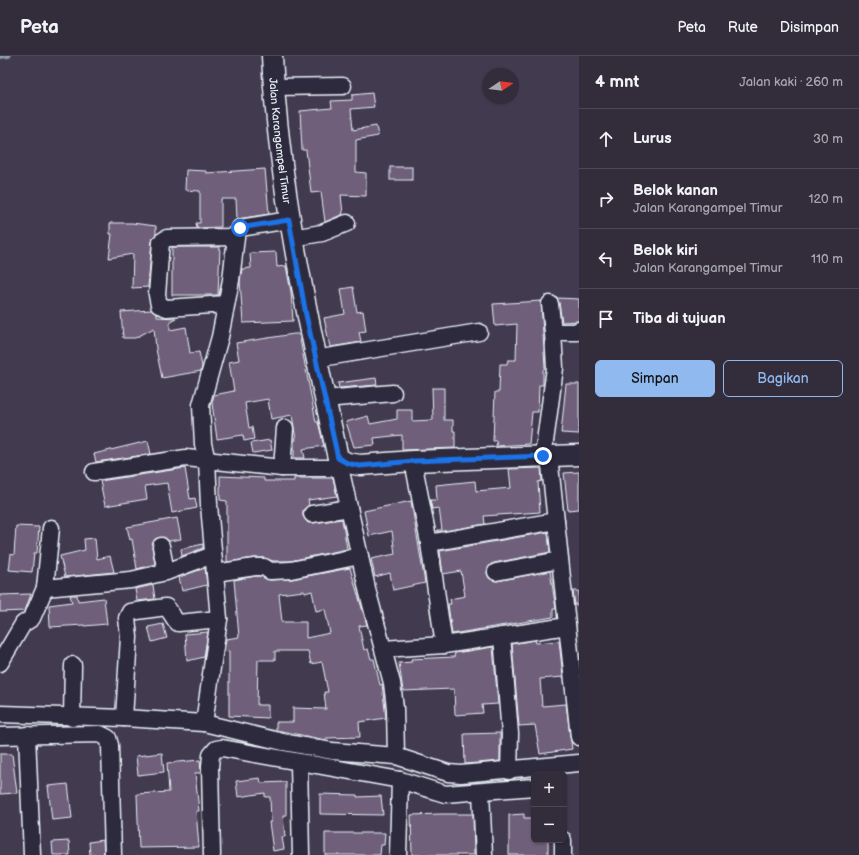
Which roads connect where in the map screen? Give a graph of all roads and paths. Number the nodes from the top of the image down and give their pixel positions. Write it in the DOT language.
graph roads {
  1 [pos="272,56"];
  2 [pos="343,86"];
  3 [pos="273,87"];
  4 [pos="347,223"];
  5 [pos="290,229"];
  6 [pos="236,237"];
  7 [pos="226,304"];
  8 [pos="550,304"];
  9 [pos="579,330"];
  10 [pos="479,332"];
  11 [pos="553,332"];
  12 [pos="316,359"];
  13 [pos="393,394"];
  14 [pos="325,399"];
  15 [pos="285,428"];
  16 [pos="579,455"];
  17 [pos="546,456"];
  18 [pos="207,460"];
  19 [pos="414,461"];
  20 [pos="339,463"];
  21 [pos="282,468"];
  22 [pos="94,472"];
  23 [pos="349,508"];
  24 [pos="312,514"];
  25 [pos="556,521"];
  26 [pos="51,528"];
  27 [pos="429,543"];
  28 [pos="160,546"];
  29 [pos="213,555"];
  30 [pos="360,556"];
  31 [pos="560,560"];
  32 [pos="166,572"];
  33 [pos="496,572"];
  34 [pos="215,573"];
  35 [pos="45,588"];
  36 [pos="219,619"];
  37 [pos="567,626"];
  38 [pos="502,636"];
  39 [pos="444,645"];
  40 [pos="383,649"];
  41 [pos="575,656"];
  42 [pos="0,663"];
  43 [pos="72,665"];
  44 [pos="0,714"];
  45 [pos="72,718"];
  46 [pos="124,718"];
  47 [pos="204,723"];
  48 [pos="27,735"];
  49 [pos="0,736"];
  50 [pos="579,738"];
  51 [pos="396,756"];
  52 [pos="299,763"];
  53 [pos="579,763"];
  54 [pos="509,771"];
  55 [pos="400,780"];
  56 [pos="531,787"];
  57 [pos="481,792"];
  58 [pos="563,843"];
  59 [pos="32,855"];
  60 [pos="113,855"];
  61 [pos="212,855"];
  62 [pos="301,855"];
  63 [pos="398,855"];
  64 [pos="484,855"];
  65 [pos="563,855"];
  1 -- 3 [label="street, Jalan Karangampel Timur"];
  2 -- 3 [label="street"];
  3 -- 5 [label="street, Jalan Karangampel Timur"];
  4 -- 5 [label="street"];
  5 -- 6 [label="street"];
  5 -- 12 [label="street, Jalan Karangampel Timur"];
  6 -- 7 [label="street"];
  6 -- 7 [label="street"];
  7 -- 18 [label="street"];
  8 -- 11 [label="street"];
  9 -- 11 [label="street"];
  10 -- 12 [label="street"];
  11 -- 17 [label="street"];
  12 -- 14 [label="street, Jalan Karangampel Timur"];
  13 -- 14 [label="street"];
  14 -- 20 [label="street, Jalan Karangampel Timur"];
  15 -- 21 [label="street"];
  16 -- 17 [label="street"];
  17 -- 19 [label="street"];
  17 -- 25 [label="street"];
  18 -- 21 [label="street"];
  18 -- 22 [label="street"];
  18 -- 29 [label="street"];
  19 -- 20 [label="street"];
  19 -- 27 [label="street"];
  20 -- 21 [label="street"];
  20 -- 23 [label="street"];
  23 -- 24 [label="street"];
  23 -- 30 [label="street"];
  25 -- 27 [label="street"];
  25 -- 31 [label="street"];
  26 -- 35 [label="street"];
  27 -- 39 [label="street"];
  28 -- 32 [label="street"];
  29 -- 32 [label="street"];
  29 -- 34 [label="street"];
  30 -- 34 [label="street"];
  30 -- 40 [label="street"];
  31 -- 33 [label="street"];
  31 -- 37 [label="street"];
  32 -- 35 [label="street"];
  34 -- 36 [label="street"];
  35 -- 42 [label="street"];
  36 -- 46 [label="street"];
  36 -- 47 [label="street"];
  37 -- 38 [label="street"];
  37 -- 41 [label="street"];
  38 -- 39 [label="street"];
  38 -- 54 [label="street"];
  39 -- 40 [label="street"];
  40 -- 51 [label="street"];
  41 -- 50 [label="street"];
  43 -- 45 [label="street"];
  44 -- 45 [label="street"];
  45 -- 46 [label="street"];
  46 -- 47 [label="street"];
  47 -- 51 [label="street"];
  48 -- 49 [label="street"];
  48 -- 59 [label="street"];
  48 -- 60 [label="street"];
  51 -- 54 [label="street"];
  52 -- 55 [label="street"];
  52 -- 61 [label="street"];
  52 -- 62 [label="street"];
  53 -- 54 [label="street"];
  55 -- 57 [label="street"];
  55 -- 63 [label="street"];
  56 -- 57 [label="street"];
  57 -- 64 [label="street"];
  58 -- 65 [label="street"];
}
